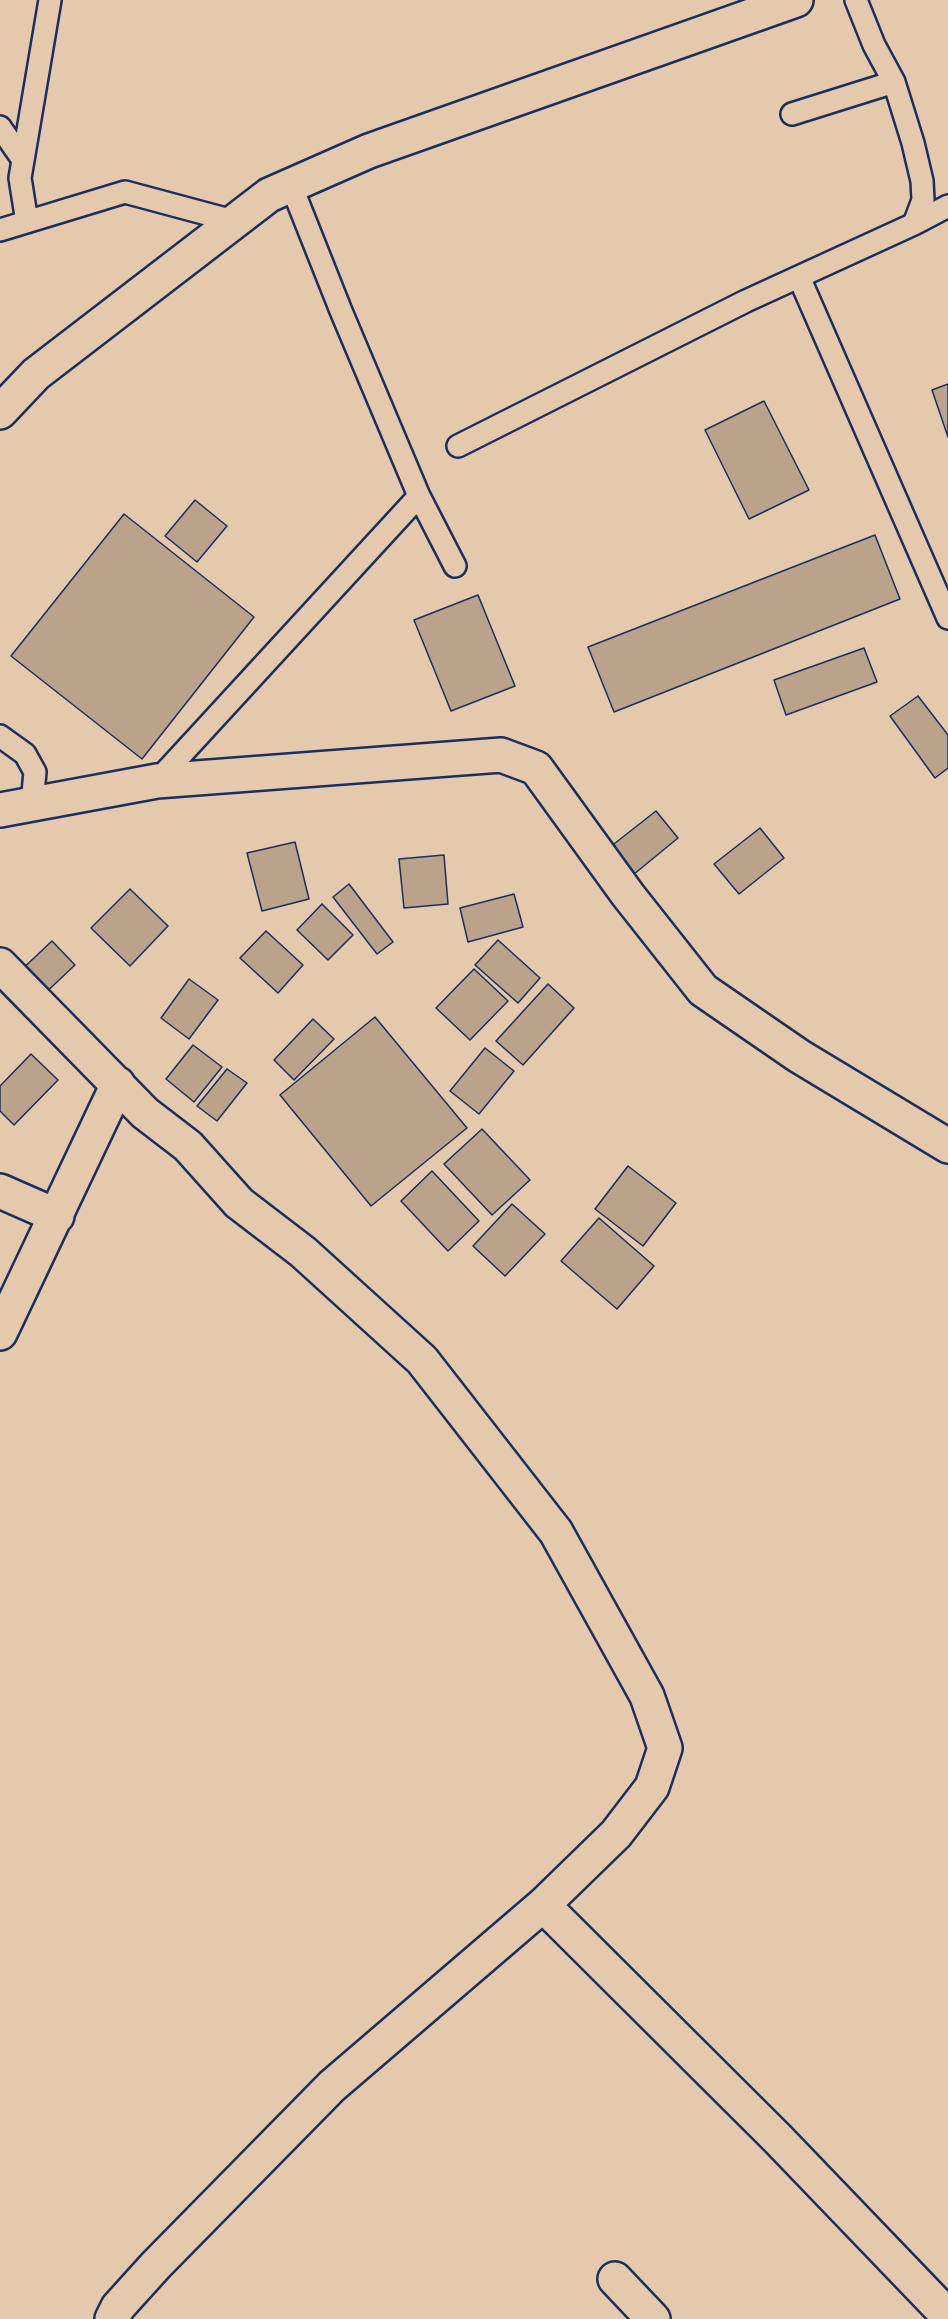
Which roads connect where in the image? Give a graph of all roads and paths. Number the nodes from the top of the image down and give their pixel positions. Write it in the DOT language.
graph roads {
  1 [pos="50,0"];
  2 [pos="796,0"];
  3 [pos="856,0"];
  4 [pos="894,82"];
  5 [pos="792,114"];
  6 [pos="0,127"];
  7 [pos="23,160"];
  8 [pos="291,185"];
  9 [pos="948,206"];
  10 [pos="233,221"];
  11 [pos="27,222"];
  12 [pos="914,224"];
  13 [pos="0,230"];
  14 [pos="799,277"];
  15 [pos="0,412"];
  16 [pos="458,446"];
  17 [pos="419,496"];
  18 [pos="455,566"];
  19 [pos="948,618"];
  20 [pos="0,736"];
  21 [pos="158,781"];
  22 [pos="32,803"];
  23 [pos="0,810"];
  24 [pos="0,965"];
  25 [pos="118,1084"];
  26 [pos="948,1146"];
  27 [pos="0,1191"];
  28 [pos="57,1216"];
  29 [pos="0,1333"];
  30 [pos="543,1905"];
  31 [pos="615,2279"];
  32 [pos="948,2316"];
  33 [pos="112,2319"];
  34 [pos="653,2319"];
  1 -- 7 [label="lane"];
  2 -- 8 [label="street"];
  3 -- 4 [label="lane"];
  4 -- 5 [label="lane"];
  4 -- 12 [label="lane"];
  6 -- 7 [label="lane"];
  7 -- 11 [label="lane"];
  8 -- 10 [label="street"];
  8 -- 17 [label="lane"];
  9 -- 12 [label="lane"];
  10 -- 11 [label="lane"];
  10 -- 15 [label="street"];
  11 -- 13 [label="lane"];
  12 -- 14 [label="lane"];
  14 -- 16 [label="lane"];
  14 -- 19 [label="lane"];
  17 -- 18 [label="lane"];
  17 -- 21 [label="lane"];
  20 -- 22 [label="lane"];
  21 -- 22 [label="street"];
  21 -- 26 [label="street"];
  22 -- 23 [label="street"];
  24 -- 25 [label="street"];
  25 -- 28 [label="street"];
  25 -- 30 [label="street"];
  27 -- 28 [label="street"];
  28 -- 29 [label="street"];
  30 -- 32 [label="street"];
  30 -- 33 [label="street"];
  31 -- 34 [label="street"];
}
